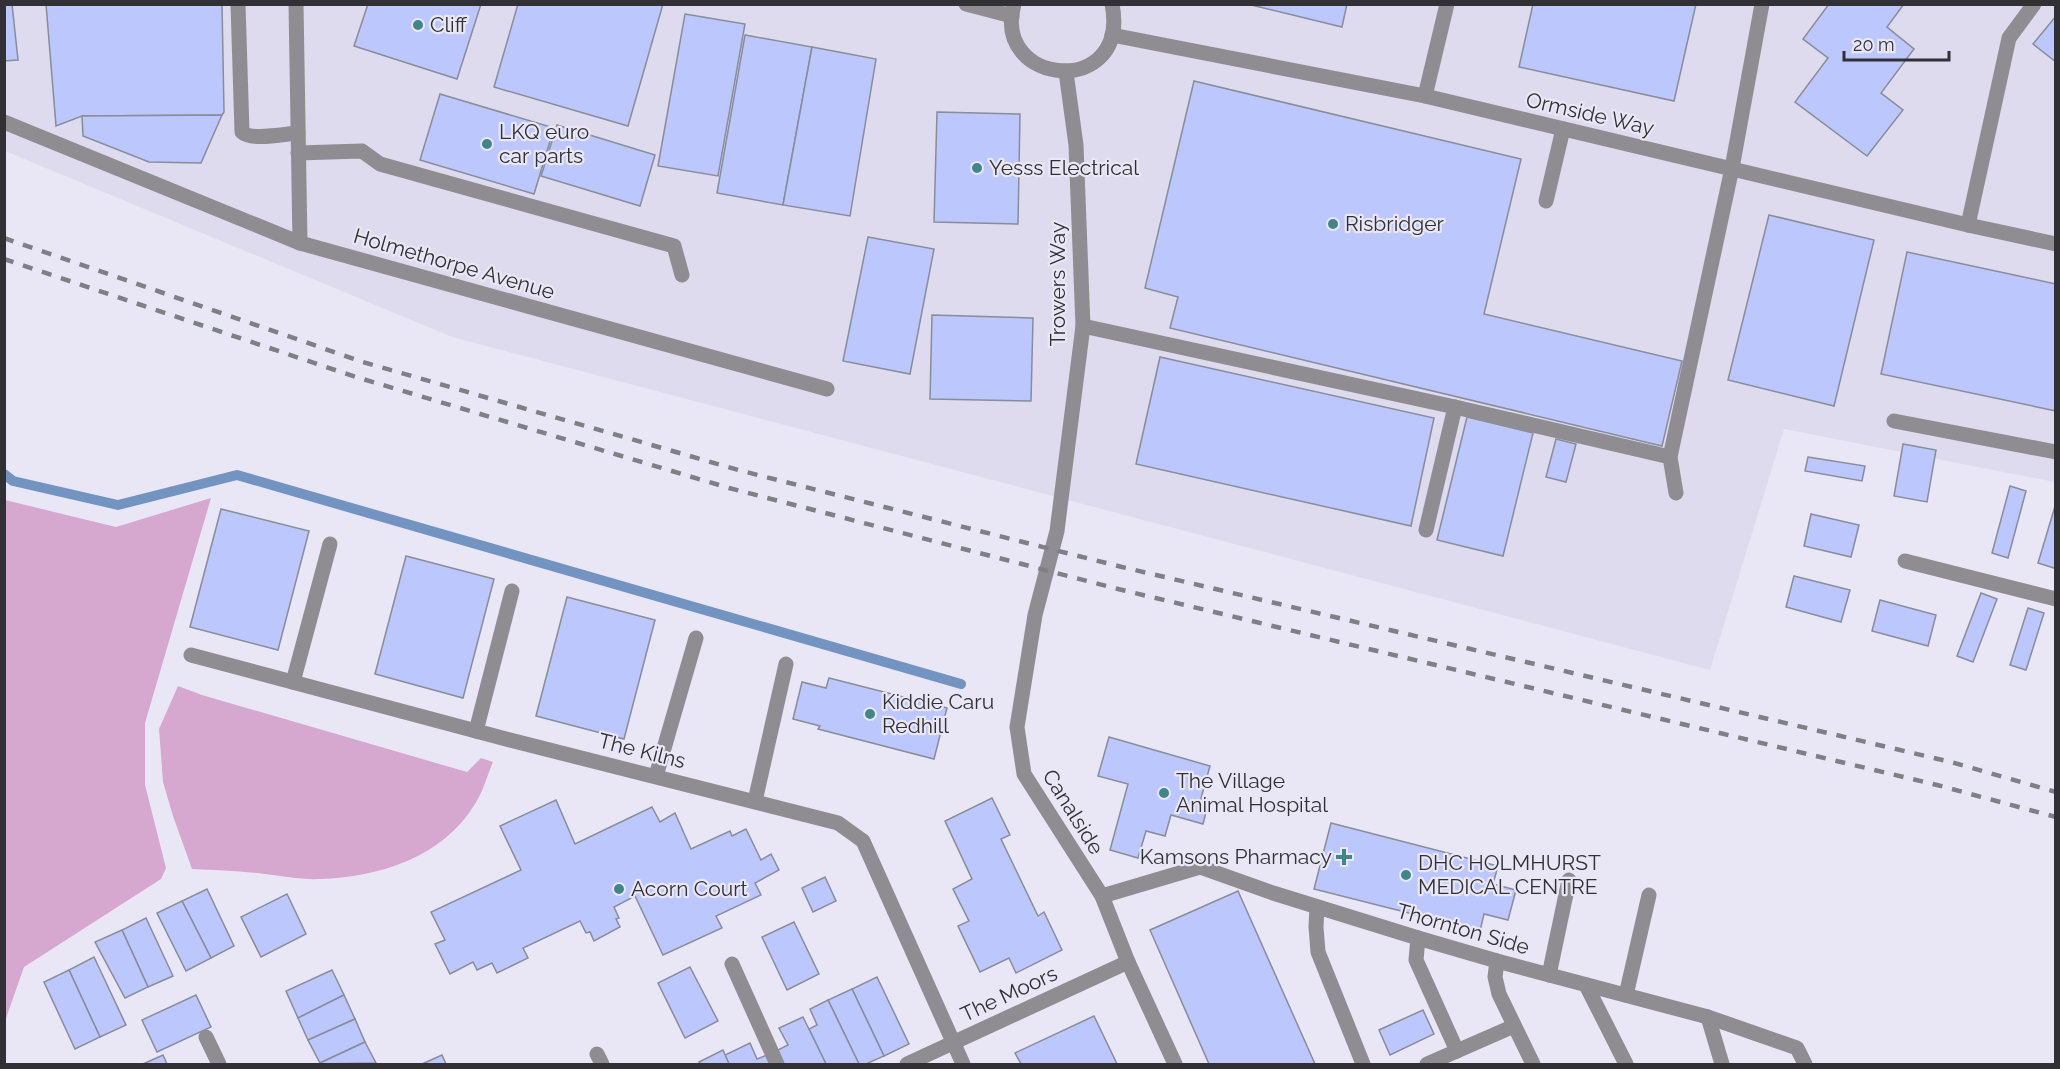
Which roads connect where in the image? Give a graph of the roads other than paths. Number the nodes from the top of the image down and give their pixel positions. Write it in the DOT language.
graph roads {
  1 [pos="238,4"];
  2 [pos="296,4"];
  3 [pos="966,4"];
  4 [pos="1112,4"];
  5 [pos="1447,4"];
  6 [pos="1762,4"];
  7 [pos="2034,4"];
  8 [pos="1013,10"];
  9 [pos="1112,35"];
  10 [pos="1066,72"];
  11 [pos="1425,96"];
  12 [pos="4,122"];
  13 [pos="1563,129"];
  14 [pos="298,133"];
  15 [pos="298,153"];
  16 [pos="1732,168"];
  17 [pos="1546,201"];
  18 [pos="1968,225"];
  19 [pos="300,243"];
  20 [pos="2055,244"];
  21 [pos="682,275"];
  22 [pos="1083,326"];
  23 [pos="827,389"];
  24 [pos="1455,407"];
  25 [pos="1894,421"];
  26 [pos="2055,452"];
  27 [pos="1670,457"];
  28 [pos="1676,493"];
  29 [pos="1426,530"];
  30 [pos="1056,531"];
  31 [pos="330,544"];
  32 [pos="1905,561"];
  33 [pos="512,591"];
  34 [pos="2055,599"];
  35 [pos="696,638"];
  36 [pos="192,655"];
  37 [pos="786,664"];
  38 [pos="293,682"];
  39 [pos="476,730"];
  40 [pos="656,776"];
  41 [pos="755,801"];
  42 [pos="1569,880"];
  43 [pos="1649,895"];
  44 [pos="1102,896"];
  45 [pos="1317,907"];
  46 [pos="1418,938"];
  47 [pos="1497,961"];
  48 [pos="1128,962"];
  49 [pos="732,964"];
  50 [pos="1549,975"];
  51 [pos="1586,985"];
  52 [pos="1626,995"];
  53 [pos="1708,1017"];
  54 [pos="1514,1026"];
  55 [pos="206,1037"];
  56 [pos="953,1042"];
  57 [pos="1457,1051"];
  58 [pos="1433,1063"];
  59 [pos="219,1065"];
  60 [pos="777,1065"];
  61 [pos="907,1065"];
  62 [pos="963,1065"];
  63 [pos="1175,1065"];
  64 [pos="1362,1065"];
  65 [pos="1533,1065"];
  66 [pos="1626,1065"];
  67 [pos="1722,1065"];
  68 [pos="1805,1065"];
  1 -- 14 [label="street"];
  2 -- 14 [label="street"];
  3 -- 8 [label="street"];
  4 -- 9 [label="street"];
  5 -- 11 [label="street"];
  6 -- 16 [label="street"];
  7 -- 18 [label="street"];
  8 -- 10 [label="street"];
  9 -- 10 [label="street"];
  9 -- 11 [label="street, Ormside Way"];
  10 -- 22 [label="street, Trowers Way"];
  11 -- 13 [label="street, Ormside Way"];
  12 -- 19 [label="street, Holmethorpe Avenue"];
  13 -- 16 [label="street, Ormside Way"];
  13 -- 17 [label="street"];
  14 -- 15 [label="street"];
  15 -- 19 [label="street"];
  15 -- 21 [label="street"];
  16 -- 18 [label="street, Ormside Way"];
  16 -- 27 [label="street"];
  18 -- 20 [label="street, Ormside Way"];
  19 -- 23 [label="street, Holmethorpe Avenue"];
  22 -- 24 [label="street"];
  22 -- 30 [label="street, Trowers Way"];
  24 -- 27 [label="street"];
  24 -- 29 [label="street"];
  25 -- 26 [label="street"];
  27 -- 28 [label="street"];
  30 -- 44 [label="street, Canalside"];
  31 -- 38 [label="street"];
  32 -- 34 [label="street"];
  33 -- 39 [label="street"];
  35 -- 40 [label="street"];
  36 -- 38 [label="street, The Kilns"];
  37 -- 41 [label="street"];
  38 -- 39 [label="street, The Kilns"];
  39 -- 40 [label="street, The Kilns"];
  40 -- 41 [label="street, The Kilns"];
  41 -- 56 [label="street, The Kilns"];
  42 -- 50 [label="street"];
  43 -- 52 [label="street"];
  44 -- 45 [label="street, Thornton Side"];
  44 -- 48 [label="street, Canalside"];
  45 -- 46 [label="street, Thornton Side"];
  45 -- 64 [label="street"];
  46 -- 47 [label="street, Thornton Side"];
  46 -- 57 [label="street"];
  47 -- 50 [label="street, Thornton Side"];
  47 -- 54 [label="street"];
  48 -- 56 [label="street, The Moors"];
  48 -- 63 [label="street, Canalside"];
  49 -- 60 [label="street"];
  50 -- 51 [label="street, Thornton Side"];
  51 -- 52 [label="street, Thornton Side"];
  51 -- 66 [label="street"];
  52 -- 53 [label="street, Thornton Side"];
  53 -- 67 [label="street"];
  53 -- 68 [label="street, Thornton Side"];
  54 -- 57 [label="street"];
  54 -- 65 [label="street"];
  55 -- 59 [label="street"];
  56 -- 61 [label="street, The Moors"];
  56 -- 62 [label="street, The Kilns"];
  57 -- 58 [label="street"];
}
